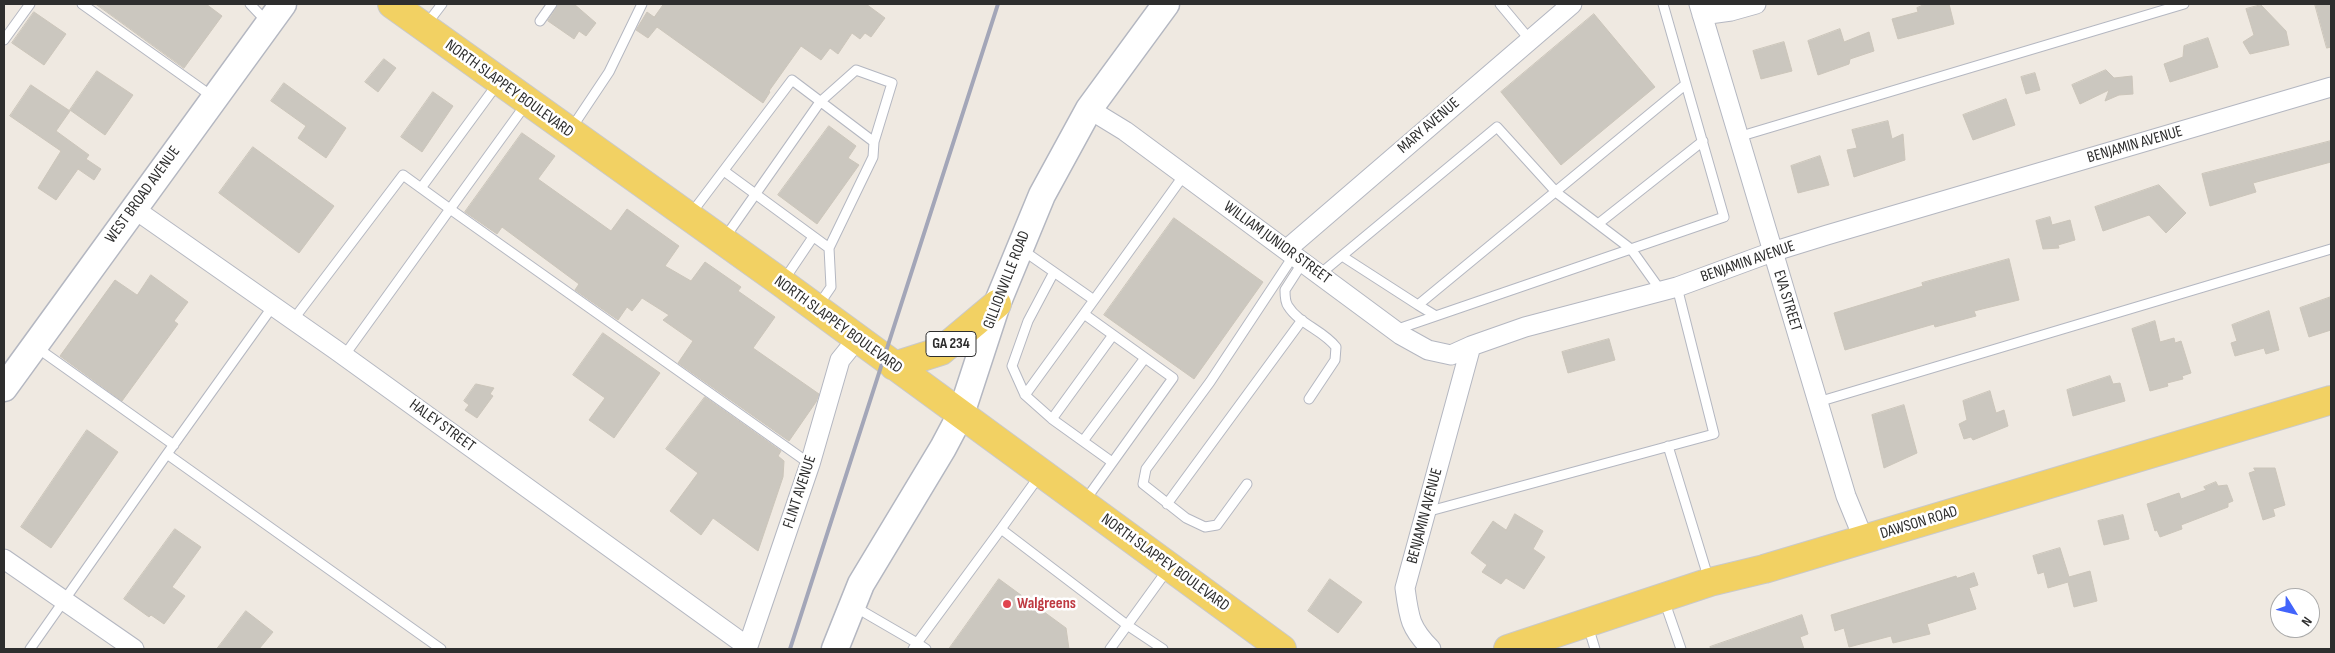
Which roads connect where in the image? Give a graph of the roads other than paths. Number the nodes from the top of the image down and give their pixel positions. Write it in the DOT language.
graph roads {
  1 [pos="30,4"];
  2 [pos="82,4"];
  3 [pos="250,4"];
  4 [pos="392,4"];
  5 [pos="442,4"];
  6 [pos="552,4"];
  7 [pos="642,4"];
  8 [pos="1166,4"];
  9 [pos="1500,4"];
  10 [pos="1572,4"];
  11 [pos="1663,4"];
  12 [pos="1754,4"];
  13 [pos="2184,4"];
  14 [pos="1700,10"];
  15 [pos="276,13"];
  16 [pos="540,21"];
  17 [pos="424,28"];
  18 [pos="4,40"];
  19 [pos="1530,40"];
  20 [pos="499,82"];
  21 [pos="1686,84"];
  22 [pos="2331,87"];
  23 [pos="214,97"];
  24 [pos="528,102"];
  25 [pos="820,102"];
  26 [pos="1089,109"];
  27 [pos="568,132"];
  28 [pos="1738,137"];
  29 [pos="1703,141"];
  30 [pos="874,142"];
  31 [pos="724,171"];
  32 [pos="1184,175"];
  33 [pos="422,188"];
  34 [pos="1557,193"];
  35 [pos="755,194"];
  36 [pos="133,208"];
  37 [pos="450,209"];
  38 [pos="689,218"];
  39 [pos="1598,224"];
  40 [pos="813,237"];
  41 [pos="722,242"];
  42 [pos="829,248"];
  43 [pos="1019,248"];
  44 [pos="1631,249"];
  45 [pos="2331,250"];
  46 [pos="1772,252"];
  47 [pos="1294,255"];
  48 [pos="1342,256"];
  49 [pos="1054,272"];
  50 [pos="1320,274"];
  51 [pos="782,284"];
  52 [pos="1669,289"];
  53 [pos="1094,300"];
  54 [pos="997,304"];
  55 [pos="1418,305"];
  56 [pos="272,306"];
  57 [pos="816,308"];
  58 [pos="1084,314"];
  59 [pos="1436,316"];
  60 [pos="293,320"];
  61 [pos="1302,320"];
  62 [pos="1394,330"];
  63 [pos="1113,335"];
  64 [pos="857,339"];
  65 [pos="34,346"];
  66 [pos="1471,346"];
  67 [pos="344,356"];
  68 [pos="1145,358"];
  69 [pos="894,366"];
  70 [pos="4,388"];
  71 [pos="1024,395"];
  72 [pos="1309,399"];
  73 [pos="2331,400"];
  74 [pos="1818,402"];
  75 [pos="961,414"];
  76 [pos="1052,419"];
  77 [pos="1083,441"];
  78 [pos="174,445"];
  79 [pos="1668,446"];
  80 [pos="167,454"];
  81 [pos="1112,462"];
  82 [pos="810,464"];
  83 [pos="1042,473"];
  84 [pos="1247,484"];
  85 [pos="1083,503"];
  86 [pos="1167,504"];
  87 [pos="1426,512"];
  88 [pos="1002,529"];
  89 [pos="1864,540"];
  90 [pos="4,559"];
  91 [pos="1170,567"];
  92 [pos="1710,582"];
  93 [pos="1664,598"];
  94 [pos="64,601"];
  95 [pos="853,605"];
  96 [pos="1587,624"];
  97 [pos="1127,625"];
  98 [pos="1271,644"];
  99 [pos="915,646"];
  100 [pos="747,648"];
  101 [pos="1519,648"];
  102 [pos="30,649"];
  103 [pos="134,649"];
  104 [pos="441,649"];
  105 [pos="835,649"];
  106 [pos="926,649"];
  107 [pos="1110,649"];
  108 [pos="1163,649"];
  109 [pos="1431,649"];
  110 [pos="1595,649"];
  111 [pos="1680,649"];
  1 -- 18 [label="lane"];
  2 -- 23 [label="lane"];
  3 -- 15 [label="lane"];
  4 -- 17 [label="main road, NORTH SLAPPEY BOULEVARD"];
  5 -- 17 [label="lane"];
  6 -- 16 [label="lane"];
  7 -- 27 [label="lane"];
  8 -- 26 [label="main road, GILLIONVILLE ROAD / GA 234"];
  9 -- 19 [label="lane"];
  10 -- 19 [label="street, MARY AVENUE"];
  11 -- 21 [label="lane"];
  12 -- 14 [label="street"];
  13 -- 28 [label="lane"];
  14 -- 28 [label="street, EVA STREET"];
  15 -- 23 [label="main road, WEST BROAD AVENUE"];
  17 -- 20 [label="main road, NORTH SLAPPEY BOULEVARD"];
  19 -- 47 [label="street, MARY AVENUE"];
  20 -- 24 [label="main road, NORTH SLAPPEY BOULEVARD"];
  20 -- 33 [label="lane"];
  21 -- 29 [label="lane"];
  21 -- 34 [label="lane"];
  22 -- 46 [label="street, BENJAMIN AVENUE"];
  23 -- 36 [label="main road, WEST BROAD AVENUE"];
  24 -- 27 [label="main road, NORTH SLAPPEY BOULEVARD"];
  24 -- 37 [label="lane"];
  25 -- 30 [label="lane"];
  25 -- 30 [label="lane"];
  25 -- 31 [label="lane"];
  25 -- 35 [label="lane"];
  26 -- 32 [label="street, WILLIAM JUNIOR STREET"];
  26 -- 43 [label="main road, GILLIONVILLE ROAD / GA 234"];
  27 -- 38 [label="main road, NORTH SLAPPEY BOULEVARD"];
  28 -- 46 [label="street, EVA STREET"];
  29 -- 39 [label="lane"];
  29 -- 44 [label="lane"];
  30 -- 42 [label="lane"];
  31 -- 35 [label="lane"];
  31 -- 38 [label="lane"];
  32 -- 47 [label="street, WILLIAM JUNIOR STREET"];
  32 -- 53 [label="lane"];
  33 -- 37 [label="lane"];
  33 -- 60 [label="lane"];
  34 -- 39 [label="lane"];
  34 -- 48 [label="lane"];
  34 -- 55 [label="lane"];
  35 -- 40 [label="lane"];
  35 -- 41 [label="lane"];
  36 -- 56 [label="street, HALEY STREET"];
  36 -- 65 [label="main road, WEST BROAD AVENUE"];
  37 -- 67 [label="lane"];
  37 -- 82 [label="lane"];
  38 -- 41 [label="main road, NORTH SLAPPEY BOULEVARD"];
  39 -- 44 [label="lane"];
  40 -- 42 [label="lane"];
  40 -- 51 [label="lane"];
  41 -- 51 [label="main road, NORTH SLAPPEY BOULEVARD"];
  42 -- 57 [label="lane"];
  43 -- 49 [label="lane"];
  43 -- 54 [label="main road, GILLIONVILLE ROAD / GA 234"];
  44 -- 52 [label="lane"];
  44 -- 59 [label="lane"];
  45 -- 74 [label="lane"];
  46 -- 52 [label="street, BENJAMIN AVENUE"];
  46 -- 74 [label="street, EVA STREET"];
  47 -- 50 [label="street, WILLIAM JUNIOR STREET"];
  47 -- 61 [label="lane"];
  47 -- 86 [label="lane"];
  48 -- 50 [label="lane"];
  48 -- 55 [label="lane"];
  49 -- 53 [label="lane"];
  49 -- 71 [label="lane"];
  50 -- 62 [label="street, WILLIAM JUNIOR STREET"];
  51 -- 57 [label="main road, NORTH SLAPPEY BOULEVARD"];
  52 -- 66 [label="street, BENJAMIN AVENUE"];
  52 -- 79 [label="lane"];
  53 -- 58 [label="lane"];
  54 -- 69 [label="main road, GA 234"];
  54 -- 75 [label="main road, GILLIONVILLE ROAD / GA 234"];
  55 -- 59 [label="lane"];
  56 -- 60 [label="street, HALEY STREET"];
  56 -- 78 [label="lane"];
  57 -- 64 [label="main road, NORTH SLAPPEY BOULEVARD"];
  58 -- 63 [label="lane"];
  58 -- 71 [label="lane"];
  59 -- 62 [label="lane"];
  60 -- 67 [label="street, HALEY STREET"];
  61 -- 72 [label="lane"];
  61 -- 86 [label="lane"];
  62 -- 66 [label="street, WILLIAM JUNIOR STREET"];
  63 -- 68 [label="lane"];
  63 -- 76 [label="lane"];
  64 -- 69 [label="main road, NORTH SLAPPEY BOULEVARD"];
  64 -- 82 [label="street, FLINT AVENUE"];
  65 -- 70 [label="main road, WEST BROAD AVENUE"];
  65 -- 78 [label="lane"];
  66 -- 87 [label="street, BENJAMIN AVENUE"];
  67 -- 100 [label="street, HALEY STREET"];
  68 -- 77 [label="lane"];
  68 -- 81 [label="lane"];
  69 -- 75 [label="main road, NORTH SLAPPEY BOULEVARD"];
  71 -- 76 [label="lane"];
  73 -- 89 [label="main road, DAWSON ROAD"];
  74 -- 89 [label="street, EVA STREET"];
  75 -- 83 [label="main road, NORTH SLAPPEY BOULEVARD"];
  75 -- 95 [label="main road, GILLIONVILLE ROAD"];
  76 -- 77 [label="lane"];
  77 -- 81 [label="lane"];
  78 -- 80 [label="lane"];
  79 -- 87 [label="lane"];
  79 -- 92 [label="lane"];
  80 -- 94 [label="lane"];
  80 -- 104 [label="lane"];
  81 -- 85 [label="lane"];
  82 -- 100 [label="street, FLINT AVENUE"];
  83 -- 85 [label="main road, NORTH SLAPPEY BOULEVARD"];
  83 -- 88 [label="lane"];
  84 -- 86 [label="lane"];
  85 -- 91 [label="main road, NORTH SLAPPEY BOULEVARD"];
  87 -- 109 [label="street, BENJAMIN AVENUE"];
  88 -- 97 [label="lane"];
  88 -- 99 [label="lane"];
  89 -- 92 [label="main road, DAWSON ROAD"];
  90 -- 94 [label="street"];
  91 -- 97 [label="lane"];
  91 -- 98 [label="main road, NORTH SLAPPEY BOULEVARD"];
  92 -- 93 [label="main road, DAWSON ROAD"];
  93 -- 96 [label="main road, DAWSON ROAD"];
  93 -- 111 [label="lane"];
  94 -- 102 [label="lane"];
  94 -- 103 [label="street"];
  95 -- 99 [label="lane"];
  95 -- 105 [label="main road, GILLIONVILLE ROAD"];
  96 -- 101 [label="main road, DAWSON ROAD"];
  96 -- 110 [label="lane"];
  97 -- 107 [label="lane"];
  97 -- 108 [label="lane"];
  99 -- 106 [label="lane"];
}
